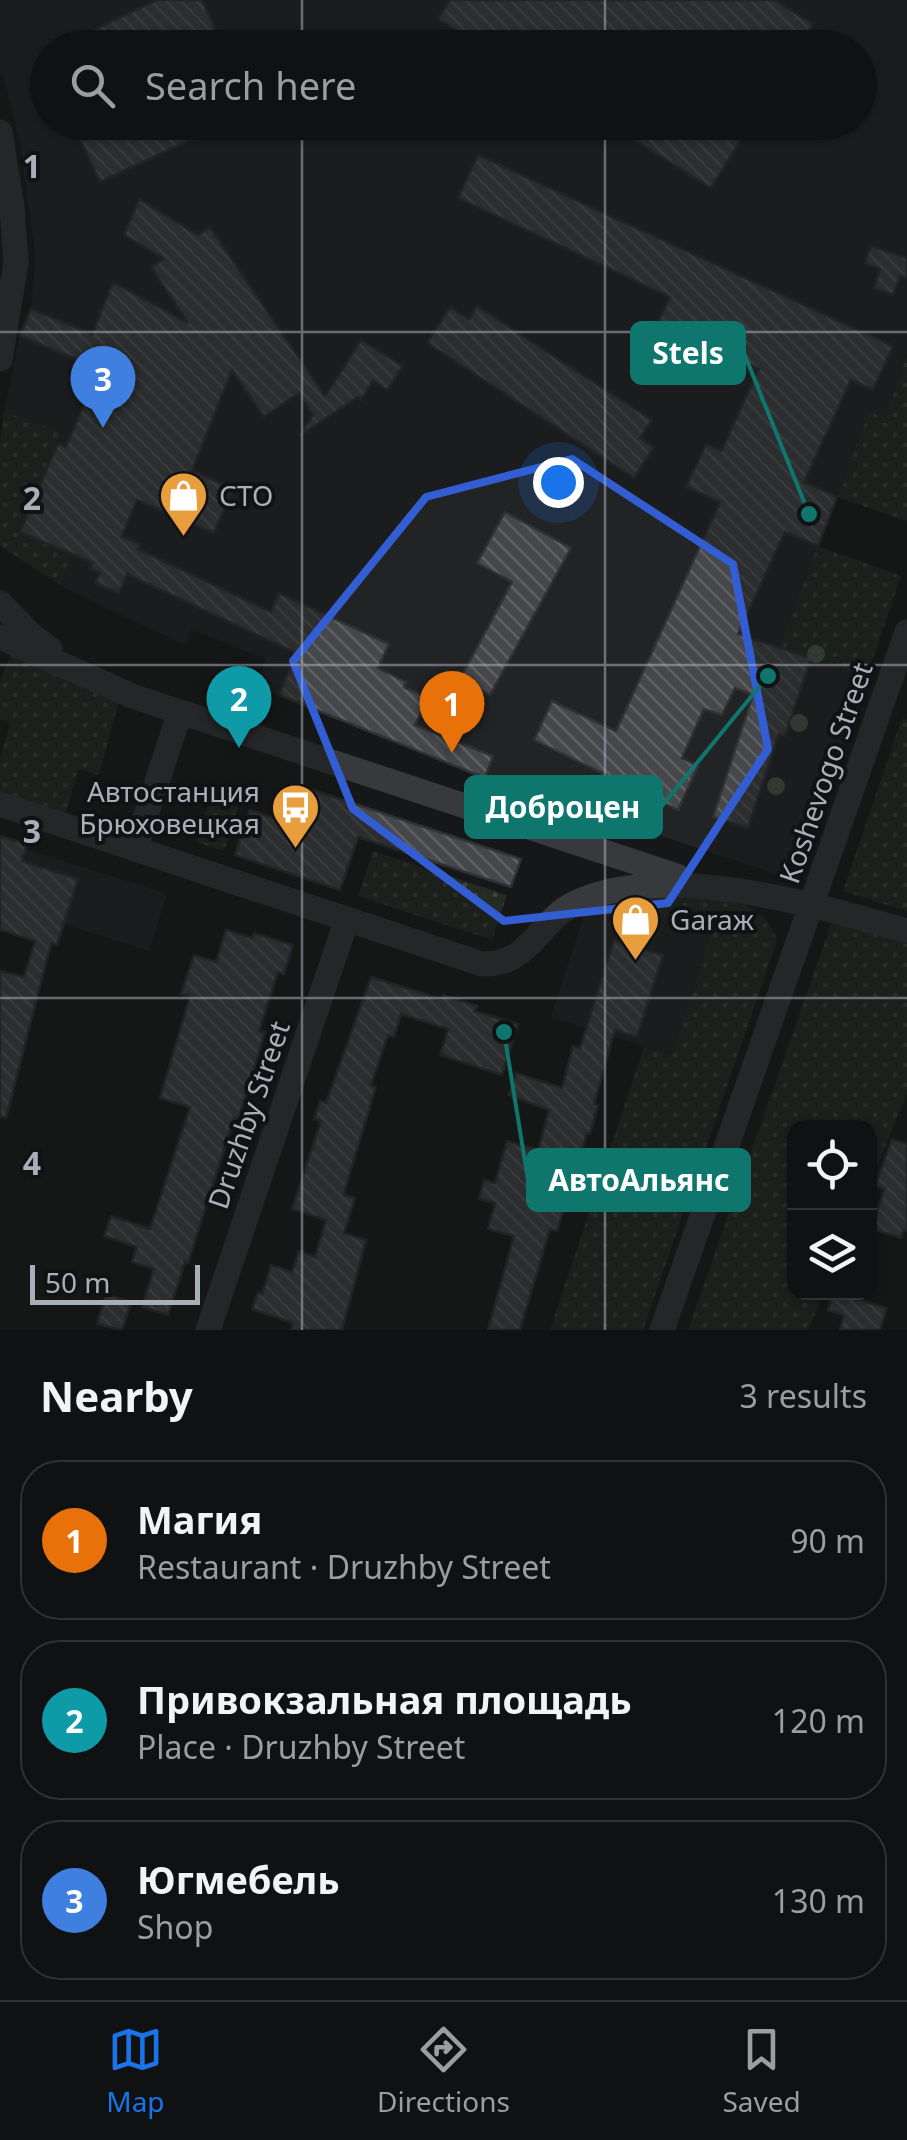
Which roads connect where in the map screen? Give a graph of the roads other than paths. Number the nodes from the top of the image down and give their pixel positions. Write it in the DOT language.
graph roads {
  1 [pos="0,132"];
  2 [pos="0,359"];
  3 [pos="0,602"];
  4 [pos="907,632"];
  5 [pos="0,636"];
  6 [pos="132,696"];
  7 [pos="180,712"];
  8 [pos="0,804"];
  9 [pos="135,849"];
  10 [pos="720,890"];
  11 [pos="811,904"];
  12 [pos="347,919"];
  13 [pos="907,931"];
  14 [pos="208,1330"];
  15 [pos="662,1330"];
  1 -- 2 [label="street"];
  3 -- 6 [label="street"];
  4 -- 11 [label="street, Koshevogo Street"];
  5 -- 6 [label="street"];
  6 -- 7 [label="street"];
  7 -- 9 [label="street"];
  7 -- 10 [label="street"];
  8 -- 9 [label="street"];
  9 -- 12 [label="street"];
  10 -- 11 [label="street"];
  10 -- 12 [label="street"];
  11 -- 13 [label="street"];
  11 -- 15 [label="street, Koshevogo Street"];
  12 -- 14 [label="street, Druzhby Street"];
}
